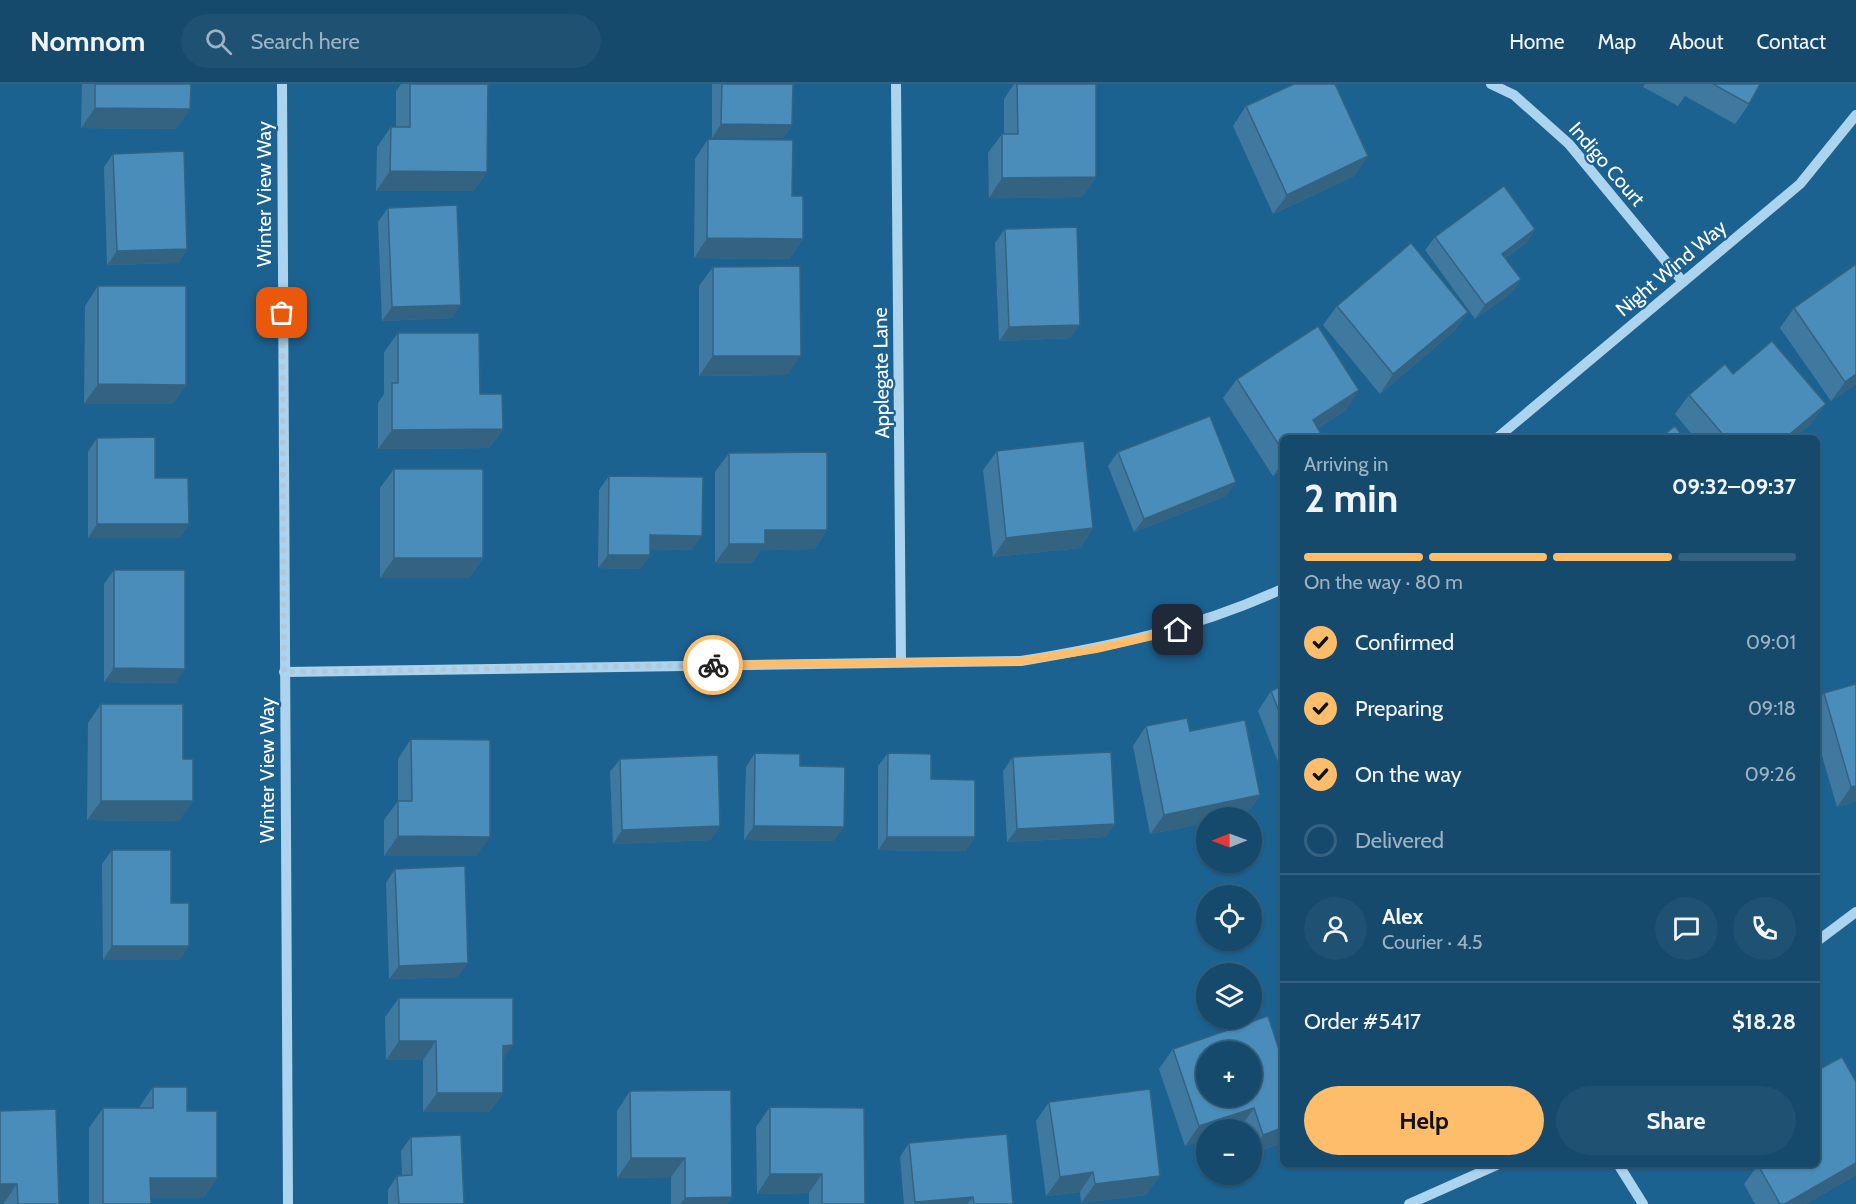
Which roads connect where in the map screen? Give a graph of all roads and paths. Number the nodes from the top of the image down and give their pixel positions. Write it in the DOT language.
graph roads {
  1 [pos="282,84"];
  2 [pos="896,84"];
  3 [pos="1491,84"];
  4 [pos="1856,115"];
  5 [pos="1683,282"];
  6 [pos="1501,435"];
  7 [pos="1280,590"];
  8 [pos="901,662"];
  9 [pos="284,672"];
  10 [pos="1856,912"];
  11 [pos="1820,939"];
  12 [pos="1492,1167"];
  13 [pos="1620,1167"];
  14 [pos="288,1204"];
  15 [pos="1408,1204"];
  16 [pos="1643,1204"];
  1 -- 9 [label="street, Winter View Way"];
  2 -- 8 [label="street, Applegate Lane"];
  3 -- 5 [label="street, Indigo Court"];
  4 -- 5 [label="street, Night Wind Way"];
  5 -- 6 [label="street, Night Wind Way"];
  7 -- 8 [label="street"];
  8 -- 9 [label="street"];
  9 -- 14 [label="street, Winter View Way"];
  10 -- 11 [label="street"];
  12 -- 15 [label="street"];
  13 -- 16 [label="street"];
}
